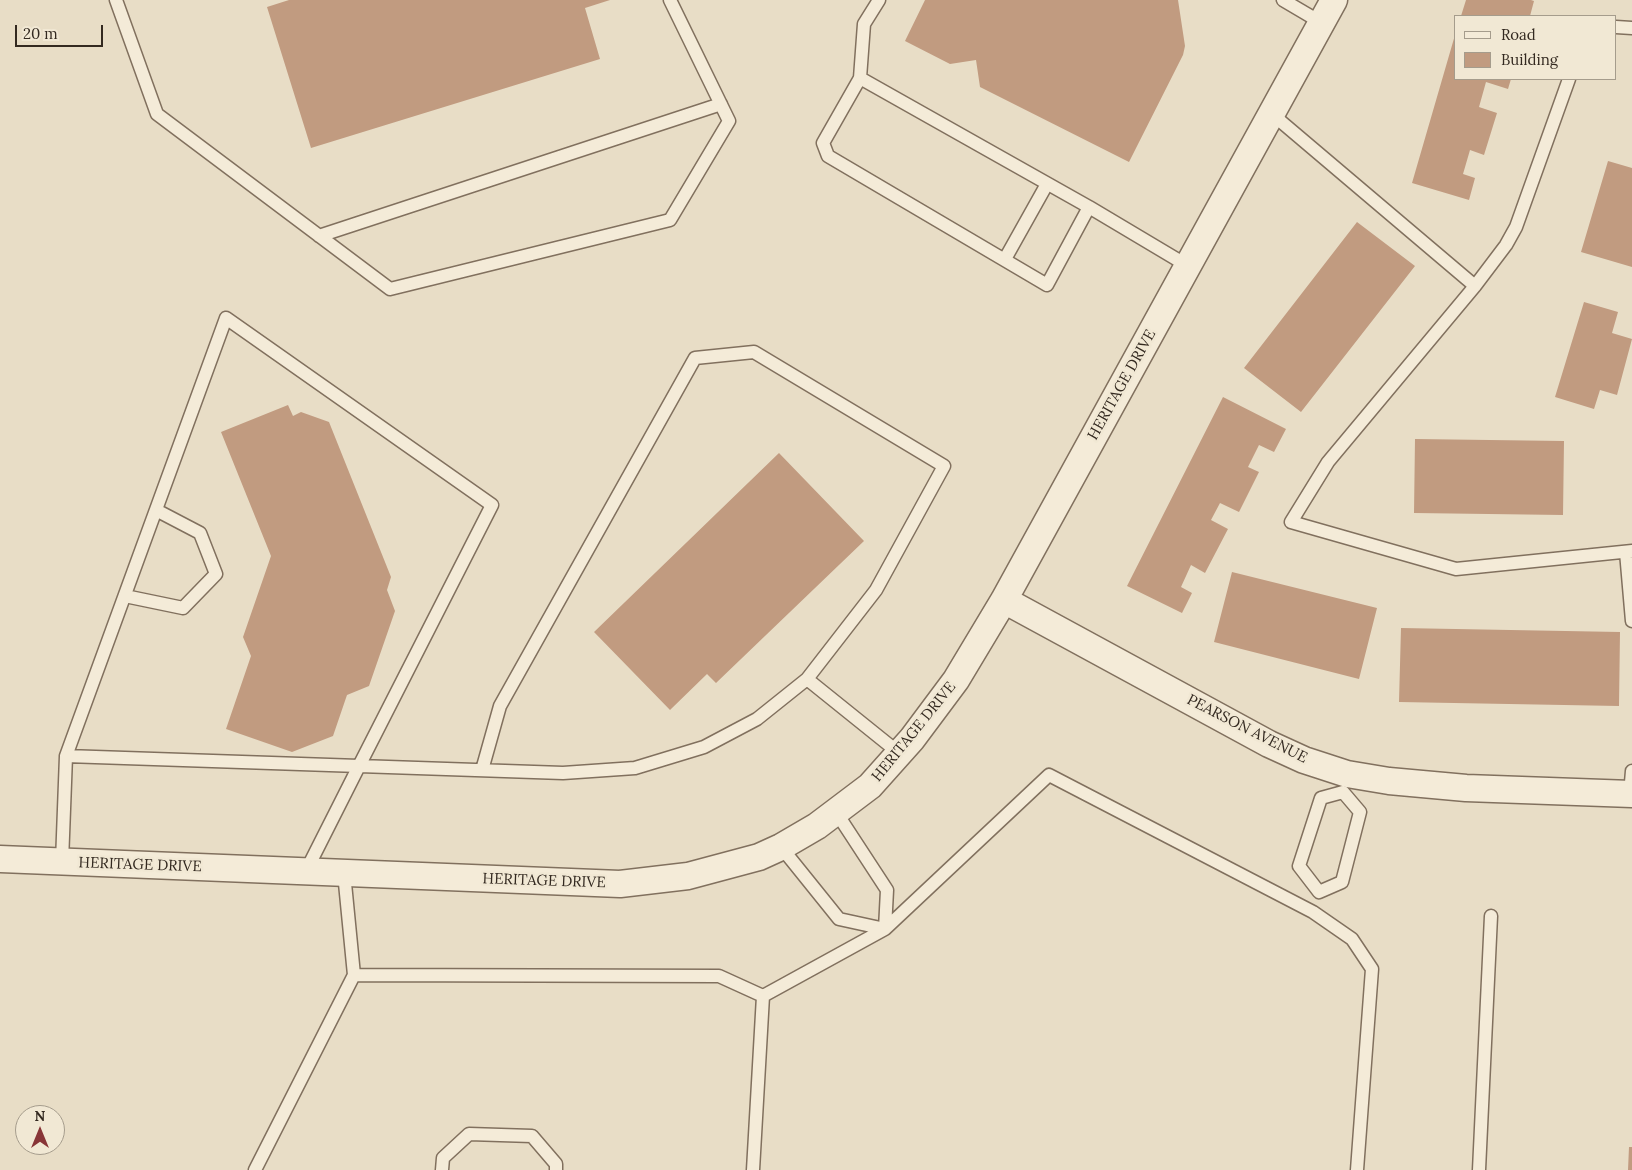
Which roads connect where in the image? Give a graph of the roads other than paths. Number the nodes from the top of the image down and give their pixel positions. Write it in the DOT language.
graph roads {
  1 [pos="116,0"];
  2 [pos="670,0"];
  3 [pos="879,0"];
  4 [pos="1283,0"];
  5 [pos="1334,0"];
  6 [pos="1322,23"];
  7 [pos="1617,26"];
  8 [pos="1632,28"];
  9 [pos="860,78"];
  10 [pos="1569,80"];
  11 [pos="721,104"];
  12 [pos="1272,114"];
  13 [pos="1047,184"];
  14 [pos="1089,207"];
  15 [pos="319,236"];
  16 [pos="1005,259"];
  17 [pos="1188,266"];
  18 [pos="1475,286"];
  19 [pos="156,510"];
  20 [pos="1629,551"];
  21 [pos="125,596"];
  22 [pos="1004,600"];
  23 [pos="1632,621"];
  24 [pos="807,679"];
  25 [pos="899,753"];
  26 [pos="66,756"];
  27 [pos="359,766"];
  28 [pos="482,770"];
  29 [pos="1345,783"];
  30 [pos="1632,787"];
  31 [pos="836,812"];
  32 [pos="781,847"];
  33 [pos="0,859"];
  34 [pos="62,862"];
  35 [pos="306,871"];
  36 [pos="344,873"];
  37 [pos="1319,892"];
  38 [pos="1313,912"];
  39 [pos="1491,916"];
  40 [pos="884,929"];
  41 [pos="354,975"];
  42 [pos="763,996"];
  43 [pos="256,1170"];
  44 [pos="442,1170"];
  45 [pos="556,1170"];
  46 [pos="753,1170"];
  47 [pos="1358,1170"];
  48 [pos="1479,1170"];
  1 -- 15 [label="lane"];
  2 -- 11 [label="lane"];
  3 -- 9 [label="lane"];
  4 -- 6 [label="lane"];
  5 -- 6 [label="street, HERITAGE DRIVE"];
  6 -- 12 [label="street, HERITAGE DRIVE"];
  7 -- 8 [label="lane"];
  9 -- 13 [label="lane"];
  9 -- 16 [label="lane"];
  10 -- 18 [label="lane"];
  11 -- 15 [label="lane"];
  11 -- 15 [label="lane"];
  12 -- 17 [label="street, HERITAGE DRIVE"];
  12 -- 18 [label="lane"];
  13 -- 14 [label="lane"];
  13 -- 16 [label="lane"];
  14 -- 16 [label="lane"];
  14 -- 17 [label="lane"];
  17 -- 22 [label="street, HERITAGE DRIVE"];
  18 -- 20 [label="lane"];
  19 -- 21 [label="lane"];
  19 -- 21 [label="lane"];
  19 -- 27 [label="lane"];
  20 -- 23 [label="lane"];
  21 -- 26 [label="lane"];
  22 -- 25 [label="street, HERITAGE DRIVE"];
  22 -- 29 [label="street, PEARSON AVENUE"];
  24 -- 25 [label="lane"];
  24 -- 28 [label="lane"];
  24 -- 28 [label="lane"];
  25 -- 31 [label="street, HERITAGE DRIVE"];
  26 -- 27 [label="lane"];
  26 -- 34 [label="lane"];
  27 -- 28 [label="lane"];
  27 -- 35 [label="lane"];
  29 -- 30 [label="street, PEARSON AVENUE"];
  29 -- 37 [label="lane"];
  29 -- 37 [label="lane"];
  31 -- 32 [label="street, HERITAGE DRIVE"];
  31 -- 40 [label="lane"];
  32 -- 36 [label="street, HERITAGE DRIVE"];
  32 -- 40 [label="lane"];
  33 -- 34 [label="street, HERITAGE DRIVE"];
  34 -- 35 [label="street, HERITAGE DRIVE"];
  35 -- 36 [label="street, HERITAGE DRIVE"];
  36 -- 41 [label="lane"];
  37 -- 38 [label="lane"];
  38 -- 40 [label="lane"];
  38 -- 47 [label="lane"];
  39 -- 48 [label="lane"];
  40 -- 42 [label="lane"];
  41 -- 42 [label="lane"];
  41 -- 43 [label="lane"];
  42 -- 46 [label="lane"];
  44 -- 45 [label="lane"];
}
